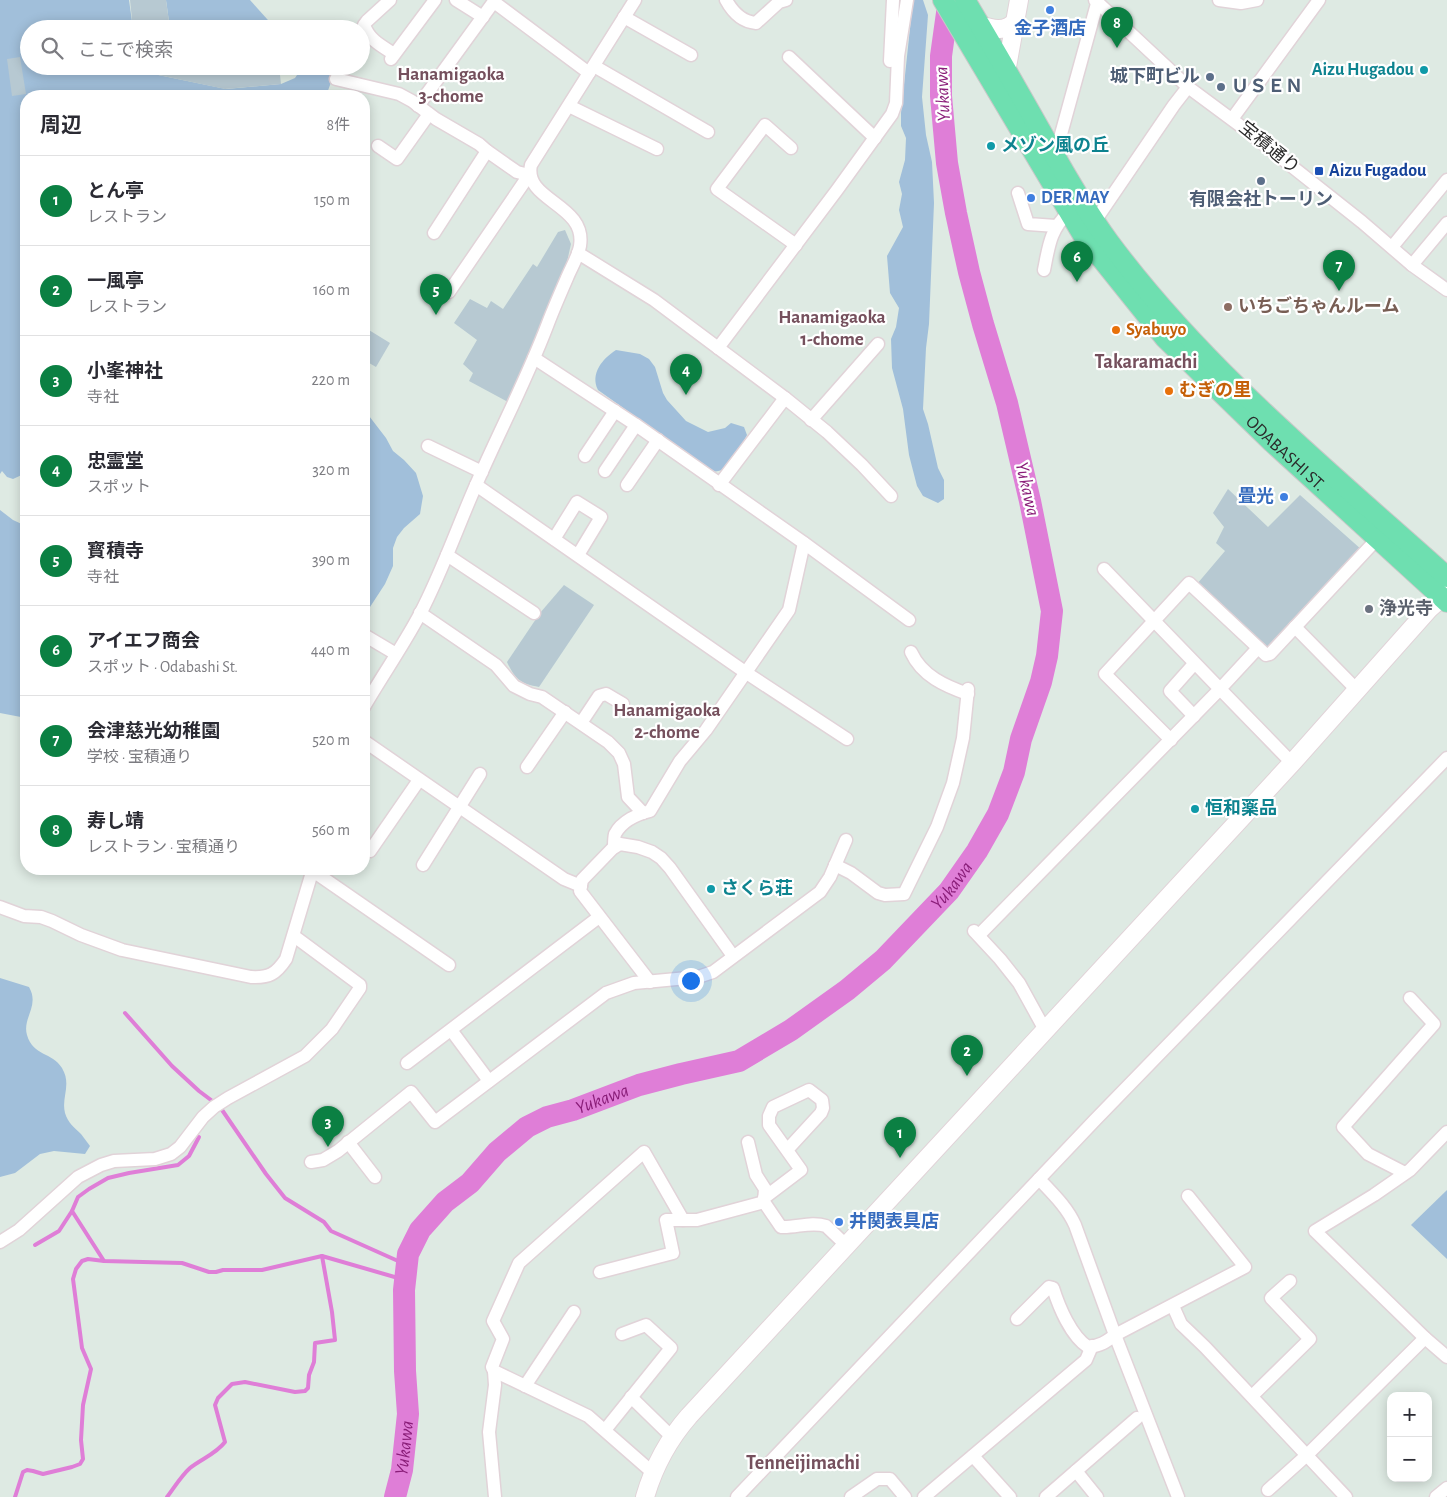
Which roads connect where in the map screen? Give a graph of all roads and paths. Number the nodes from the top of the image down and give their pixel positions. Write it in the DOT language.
graph roads {
  1 [pos="390,0"];
  2 [pos="435,0"];
  3 [pos="456,0"];
  4 [pos="635,0"];
  5 [pos="726,0"];
  6 [pos="786,0"];
  7 [pos="893,0"];
  8 [pos="907,0"];
  9 [pos="943,0"];
  10 [pos="965,0"];
  11 [pos="1019,0"];
  12 [pos="1097,0"];
  13 [pos="1219,0"];
  14 [pos="1257,0"];
  15 [pos="1319,0"];
  16 [pos="495,1"];
  17 [pos="483,17"];
  18 [pos="624,17"];
  19 [pos="368,20"];
  20 [pos="1016,21"];
  21 [pos="980,26"];
  22 [pos="370,36"];
  23 [pos="691,55"];
  24 [pos="789,57"];
  25 [pos="592,70"];
  26 [pos="1007,72"];
  27 [pos="336,79"];
  28 [pos="1188,87"];
  29 [pos="1000,97"];
  30 [pos="418,106"];
  31 [pos="569,106"];
  32 [pos="893,110"];
  33 [pos="429,114"];
  34 [pos="1232,119"];
  35 [pos="708,132"];
  36 [pos="875,138"];
  37 [pos="378,146"];
  38 [pos="791,148"];
  39 [pos="657,149"];
  40 [pos="487,151"];
  41 [pos="1055,156"];
  42 [pos="529,175"];
  43 [pos="1447,180"];
  44 [pos="1018,192"];
  45 [pos="1063,219"];
  46 [pos="1095,221"];
  47 [pos="1447,223"];
  48 [pos="434,233"];
  49 [pos="796,245"];
  50 [pos="1392,246"];
  51 [pos="578,253"];
  52 [pos="1412,264"];
  53 [pos="1044,270"];
  54 [pos="1447,290"];
  55 [pos="449,292"];
  56 [pos="878,344"];
  57 [pos="718,348"];
  58 [pos="534,358"];
  59 [pos="785,398"];
  60 [pos="615,411"];
  61 [pos="811,420"];
  62 [pos="636,425"];
  63 [pos="658,440"];
  64 [pos="428,446"];
  65 [pos="585,456"];
  66 [pos="605,471"];
  67 [pos="482,472"];
  68 [pos="476,485"];
  69 [pos="627,485"];
  70 [pos="719,485"];
  71 [pos="891,496"];
  72 [pos="554,538"];
  73 [pos="1377,539"];
  74 [pos="804,544"];
  75 [pos="447,555"];
  76 [pos="578,555"];
  77 [pos="1104,569"];
  78 [pos="1447,577"];
  79 [pos="1445,597"];
  80 [pos="420,613"];
  81 [pos="534,613"];
  82 [pos="909,620"];
  83 [pos="1154,622"];
  84 [pos="1295,627"];
  85 [pos="370,639"];
  86 [pos="1258,648"];
  87 [pos="912,652"];
  88 [pos="396,654"];
  89 [pos="1194,664"];
  90 [pos="745,672"];
  91 [pos="1220,689"];
  92 [pos="1357,690"];
  93 [pos="370,698"];
  94 [pos="623,704"];
  95 [pos="565,712"];
  96 [pos="1194,716"];
  97 [pos="581,723"];
  98 [pos="847,739"];
  99 [pos="1170,740"];
  100 [pos="370,745"];
  101 [pos="1447,758"];
  102 [pos="1292,762"];
  103 [pos="527,767"];
  104 [pos="480,774"];
  105 [pos="419,780"];
  106 [pos="460,807"];
  107 [pos="643,813"];
  108 [pos="846,840"];
  109 [pos="614,847"];
  110 [pos="370,852"];
  111 [pos="423,865"];
  112 [pos="835,865"];
  113 [pos="312,875"];
  114 [pos="320,875"];
  115 [pos="581,886"];
  116 [pos="0,907"];
  117 [pos="599,917"];
  118 [pos="294,936"];
  119 [pos="733,956"];
  120 [pos="449,964"];
  121 [pos="650,982"];
  122 [pos="1410,998"];
  123 [pos="451,1030"];
  124 [pos="1044,1030"];
  125 [pos="407,1063"];
  126 [pos="488,1081"];
  127 [pos="1447,1132"];
  128 [pos="348,1142"];
  129 [pos="748,1142"];
  130 [pos="787,1150"];
  131 [pos="311,1162"];
  132 [pos="1405,1174"];
  133 [pos="375,1177"];
  134 [pos="1039,1179"];
  135 [pos="1188,1196"];
  136 [pos="764,1200"];
  137 [pos="683,1220"];
  138 [pos="0,1242"];
  139 [pos="847,1246"];
  140 [pos="600,1272"];
  141 [pos="1290,1281"];
  142 [pos="1172,1306"];
  143 [pos="574,1312"];
  144 [pos="1017,1319"];
  145 [pos="622,1334"];
  146 [pos="1115,1334"];
  147 [pos="1425,1338"];
  148 [pos="1092,1346"];
  149 [pos="1447,1357"];
  150 [pos="494,1371"];
  151 [pos="525,1386"];
  152 [pos="631,1396"];
  153 [pos="1252,1396"];
  154 [pos="1136,1418"];
  155 [pos="605,1430"];
  156 [pos="672,1437"];
  157 [pos="1307,1455"];
  158 [pos="973,1456"];
  159 [pos="1076,1471"];
  160 [pos="652,1472"];
  161 [pos="1447,1488"];
  162 [pos="1268,1490"];
  163 [pos="494,1497"];
  164 [pos="645,1497"];
  165 [pos="737,1497"];
  166 [pos="851,1497"];
  167 [pos="905,1497"];
  168 [pos="924,1497"];
  169 [pos="1010,1497"];
  170 [pos="1046,1497"];
  171 [pos="1097,1497"];
  172 [pos="1178,1497"];
  173 [pos="1346,1497"];
  174 [pos="1436,1497"];
  1 -- 19 [label="street"];
  2 -- 22 [label="street"];
  3 -- 17 [label="street"];
  4 -- 18 [label="street"];
  5 -- 6 [label="street"];
  7 -- 32 [label="street"];
  8 -- 32 [label="street"];
  9 -- 29 [label="main road, ODABASHI ST."];
  10 -- 21 [label="main road, ODABASHI ST."];
  11 -- 20 [label="street"];
  12 -- 28 [label="street, 宝積通り"];
  12 -- 41 [label="street"];
  13 -- 14 [label="street"];
  15 -- 34 [label="street"];
  16 -- 17 [label="street"];
  16 -- 25 [label="street"];
  17 -- 30 [label="street"];
  18 -- 23 [label="street"];
  18 -- 25 [label="street"];
  20 -- 21 [label="street"];
  20 -- 26 [label="street"];
  21 -- 26 [label="main road, ODABASHI ST."];
  24 -- 36 [label="street"];
  25 -- 31 [label="street"];
  25 -- 35 [label="street"];
  26 -- 29 [label="street"];
  26 -- 41 [label="main road, ODABASHI ST."];
  27 -- 30 [label="street"];
  28 -- 34 [label="street, 宝積通り"];
  28 -- 46 [label="street"];
  29 -- 45 [label="main road, ODABASHI ST."];
  30 -- 33 [label="street"];
  31 -- 39 [label="street"];
  31 -- 42 [label="street"];
  32 -- 36 [label="street"];
  33 -- 37 [label="street"];
  33 -- 40 [label="street"];
  34 -- 50 [label="street, 宝積通り"];
  36 -- 49 [label="street"];
  38 -- 49 [label="street"];
  40 -- 42 [label="street"];
  40 -- 48 [label="street"];
  41 -- 46 [label="main road, ODABASHI ST."];
  42 -- 51 [label="street"];
  42 -- 55 [label="street"];
  43 -- 50 [label="street"];
  44 -- 45 [label="street"];
  45 -- 53 [label="street"];
  45 -- 73 [label="main road, ODABASHI ST."];
  46 -- 78 [label="main road, ODABASHI ST."];
  47 -- 52 [label="street"];
  49 -- 57 [label="street"];
  50 -- 52 [label="street, 宝積通り"];
  51 -- 57 [label="street"];
  51 -- 58 [label="street"];
  52 -- 54 [label="street, 宝積通り"];
  56 -- 61 [label="street"];
  57 -- 59 [label="street"];
  58 -- 60 [label="street"];
  58 -- 67 [label="street"];
  59 -- 61 [label="street"];
  59 -- 70 [label="street"];
  60 -- 62 [label="street"];
  60 -- 65 [label="street"];
  61 -- 71 [label="street"];
  62 -- 63 [label="street"];
  62 -- 66 [label="street"];
  63 -- 69 [label="street"];
  63 -- 70 [label="street"];
  64 -- 67 [label="street"];
  67 -- 68 [label="street"];
  68 -- 72 [label="street"];
  68 -- 75 [label="street"];
  70 -- 74 [label="street"];
  72 -- 76 [label="street"];
  72 -- 76 [label="street"];
  73 -- 79 [label="main road, ODABASHI ST."];
  73 -- 84 [label="street"];
  74 -- 82 [label="street"];
  74 -- 90 [label="street"];
  75 -- 80 [label="street"];
  75 -- 81 [label="street"];
  76 -- 90 [label="street"];
  77 -- 83 [label="street"];
  79 -- 92 [label="street"];
  80 -- 88 [label="street"];
  80 -- 95 [label="street"];
  83 -- 86 [label="street"];
  83 -- 89 [label="street"];
  83 -- 99 [label="street"];
  84 -- 86 [label="street"];
  84 -- 92 [label="street"];
  85 -- 88 [label="street"];
  86 -- 91 [label="street"];
  87 -- 112 [label="street"];
  88 -- 93 [label="street"];
  89 -- 91 [label="street"];
  89 -- 96 [label="street"];
  90 -- 98 [label="street"];
  90 -- 107 [label="street"];
  91 -- 96 [label="street"];
  91 -- 102 [label="street"];
  92 -- 102 [label="street"];
  94 -- 97 [label="street"];
  95 -- 97 [label="street"];
  95 -- 103 [label="street"];
  96 -- 99 [label="street"];
  97 -- 107 [label="street"];
  99 -- 124 [label="street"];
  100 -- 105 [label="street"];
  101 -- 134 [label="street"];
  102 -- 124 [label="street"];
  104 -- 106 [label="street"];
  105 -- 106 [label="street"];
  105 -- 110 [label="street"];
  106 -- 111 [label="street"];
  106 -- 115 [label="street"];
  107 -- 109 [label="street"];
  108 -- 112 [label="street"];
  109 -- 115 [label="street"];
  109 -- 119 [label="street"];
  112 -- 119 [label="street"];
  113 -- 118 [label="street"];
  114 -- 120 [label="street"];
  115 -- 117 [label="street"];
  116 -- 118 [label="street"];
  117 -- 121 [label="street"];
  117 -- 123 [label="street"];
  118 -- 138 [label="street"];
  119 -- 121 [label="street"];
  121 -- 126 [label="street"];
  122 -- 132 [label="street"];
  123 -- 125 [label="street"];
  123 -- 126 [label="street"];
  124 -- 139 [label="street"];
  126 -- 128 [label="street"];
  127 -- 132 [label="street"];
  128 -- 131 [label="street"];
  128 -- 133 [label="street"];
  129 -- 136 [label="street"];
  130 -- 130 [label="street"];
  130 -- 136 [label="street"];
  132 -- 147 [label="street"];
  134 -- 146 [label="street"];
  134 -- 165 [label="street"];
  135 -- 142 [label="street"];
  136 -- 137 [label="street"];
  136 -- 139 [label="street"];
  137 -- 140 [label="street"];
  137 -- 150 [label="street"];
  139 -- 156 [label="street"];
  141 -- 153 [label="street"];
  142 -- 146 [label="street"];
  142 -- 153 [label="street"];
  143 -- 151 [label="street"];
  144 -- 148 [label="street"];
  145 -- 152 [label="street"];
  146 -- 148 [label="street"];
  146 -- 172 [label="street"];
  147 -- 149 [label="street"];
  147 -- 157 [label="street"];
  148 -- 158 [label="street"];
  150 -- 151 [label="street"];
  150 -- 163 [label="street"];
  151 -- 155 [label="street"];
  152 -- 155 [label="street"];
  152 -- 156 [label="street"];
  153 -- 157 [label="street"];
  154 -- 159 [label="street"];
  155 -- 160 [label="street"];
  156 -- 160 [label="street"];
  157 -- 162 [label="street"];
  157 -- 173 [label="street"];
  158 -- 168 [label="street"];
  158 -- 169 [label="street"];
  159 -- 170 [label="street"];
  159 -- 171 [label="street"];
  160 -- 164 [label="street"];
  161 -- 174 [label="street"];
  166 -- 167 [label="street"];
}
